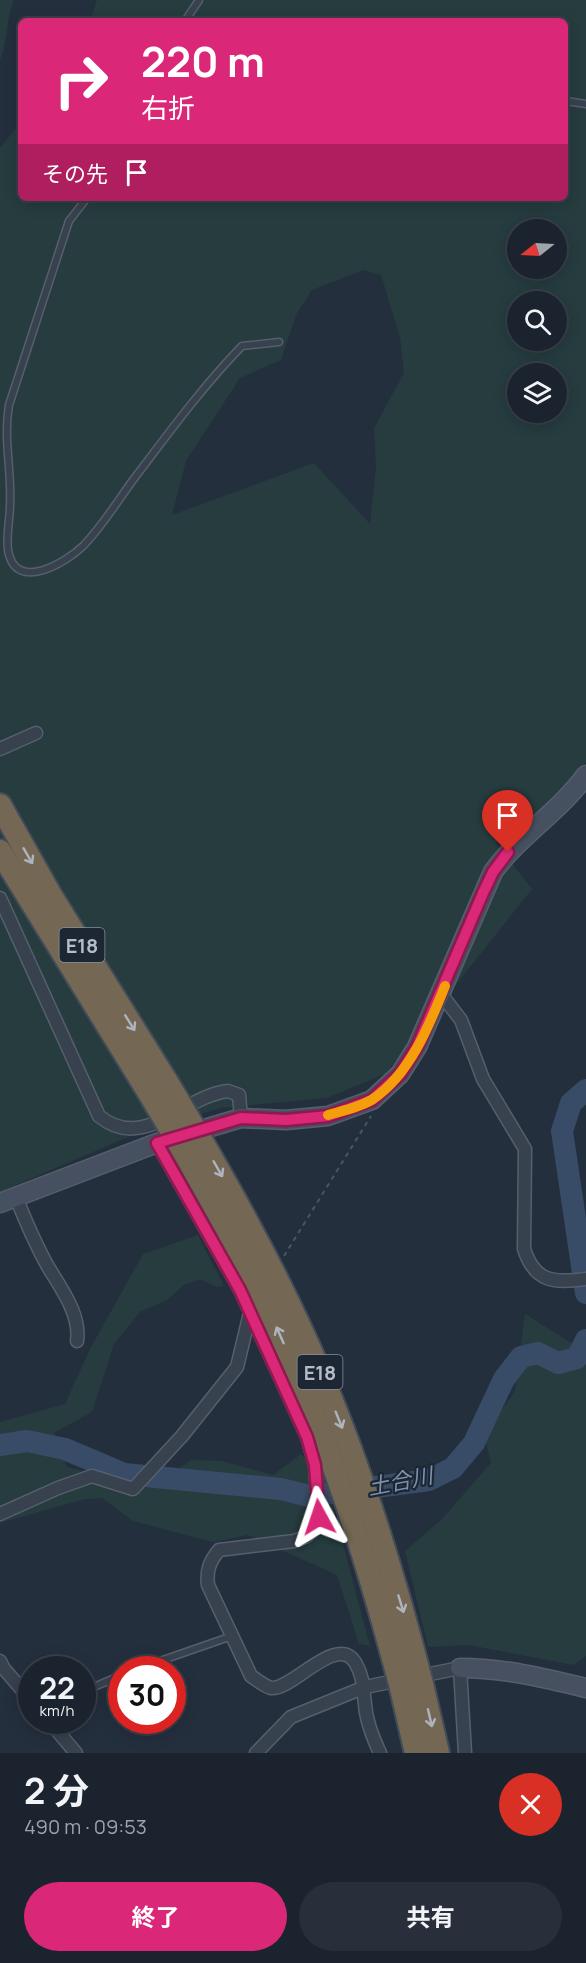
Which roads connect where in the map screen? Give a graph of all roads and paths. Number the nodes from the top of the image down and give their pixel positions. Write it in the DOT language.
graph roads {
  1 [pos="199,0"];
  2 [pos="187,18"];
  3 [pos="568,101"];
  4 [pos="586,104"];
  5 [pos="85,201"];
  6 [pos="279,342"];
  7 [pos="36,733"];
  8 [pos="0,749"];
  9 [pos="586,775"];
  10 [pos="0,805"];
  11 [pos="0,851"];
  12 [pos="0,898"];
  13 [pos="441,994"];
  14 [pos="158,1087"];
  15 [pos="372,1100"];
  16 [pos="241,1118"];
  17 [pos="157,1143"];
  18 [pos="8,1200"];
  19 [pos="280,1262"];
  20 [pos="586,1279"];
  21 [pos="250,1313"];
  22 [pos="77,1341"];
  23 [pos="0,1514"];
  24 [pos="232,1636"];
  25 [pos="174,1656"];
  26 [pos="1,1667"];
  27 [pos="460,1668"];
  28 [pos="18,1686"];
  29 [pos="411,1686"];
  30 [pos="365,1687"];
  31 [pos="586,1688"];
  32 [pos="60,1734"];
  33 [pos="76,1753"];
  34 [pos="256,1753"];
  35 [pos="380,1753"];
  36 [pos="416,1753"];
  37 [pos="438,1753"];
  38 [pos="465,1753"];
  1 -- 2 [label="lane"];
  3 -- 4 [label="lane"];
  5 -- 6 [label="lane"];
  7 -- 8 [label="street"];
  9 -- 13 [label="street"];
  10 -- 14 [label="highway, E18, one-way"];
  11 -- 14 [label="highway, E18"];
  12 -- 16 [label="street"];
  13 -- 15 [label="street"];
  13 -- 20 [label="street"];
  14 -- 29 [label="highway, E18, bridge"];
  15 -- 16 [label="street"];
  15 -- 19 [label="path"];
  16 -- 17 [label="street"];
  17 -- 18 [label="street"];
  17 -- 21 [label="street"];
  18 -- 22 [label="street"];
  21 -- 23 [label="street"];
  21 -- 24 [label="street"];
  24 -- 25 [label="lane"];
  24 -- 30 [label="street"];
  26 -- 28 [label="street"];
  27 -- 30 [label="street"];
  27 -- 31 [label="street"];
  27 -- 38 [label="street"];
  29 -- 36 [label="highway, E18"];
  29 -- 37 [label="highway, E18, one-way"];
  30 -- 34 [label="street"];
  30 -- 35 [label="street"];
  32 -- 33 [label="street"];
}
